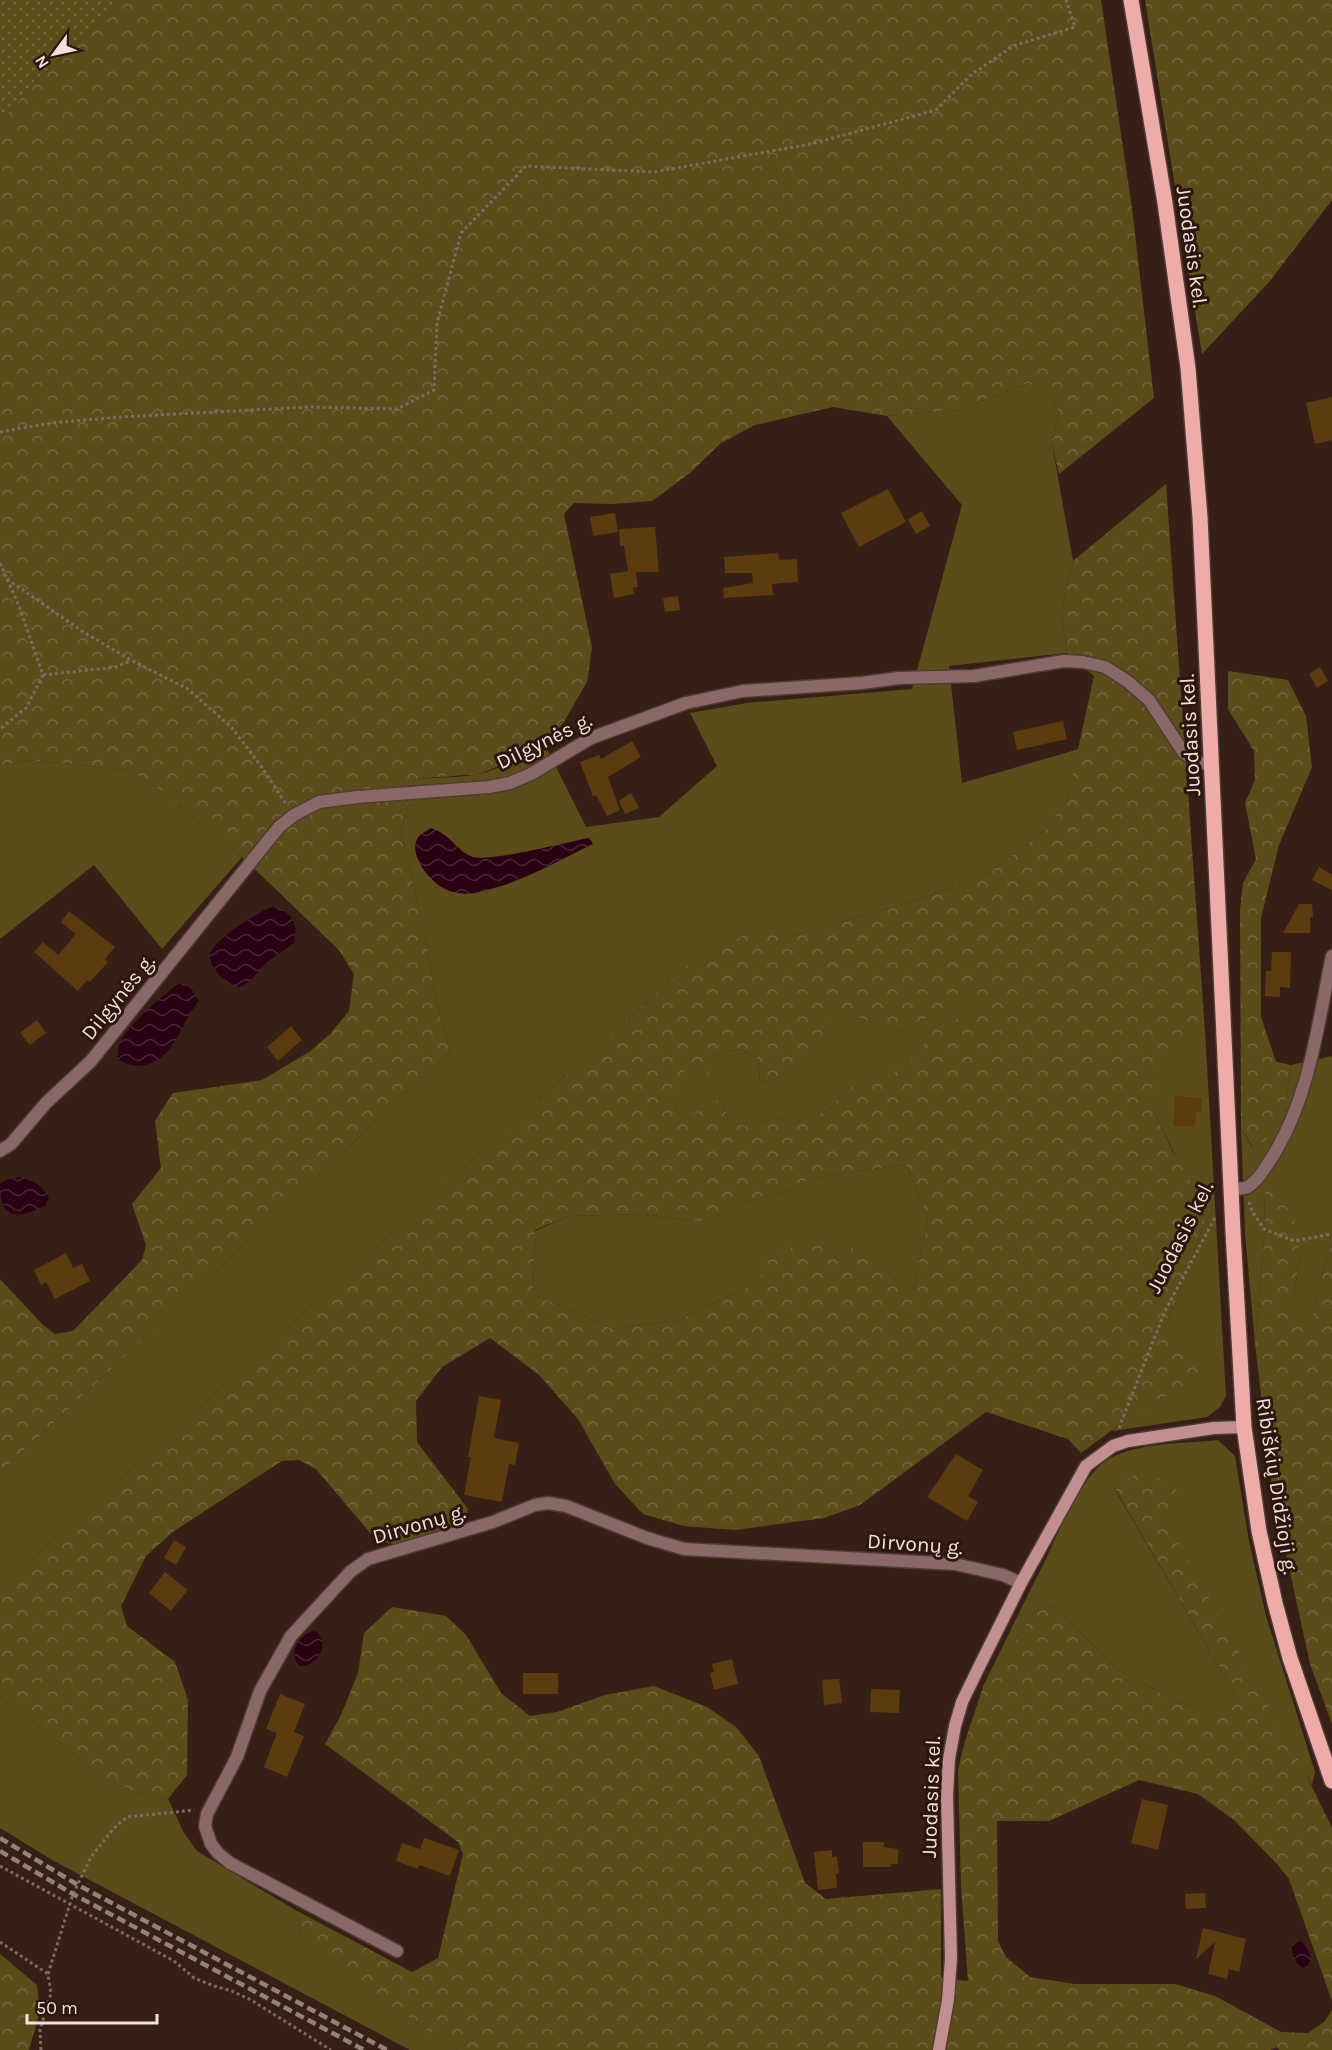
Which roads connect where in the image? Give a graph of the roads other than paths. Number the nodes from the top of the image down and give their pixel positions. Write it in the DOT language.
graph roads {
  1 [pos="1131,0"];
  2 [pos="1212,765"];
  3 [pos="1332,956"];
  4 [pos="0,1151"];
  5 [pos="1238,1188"];
  6 [pos="1244,1427"];
  7 [pos="1021,1583"];
  8 [pos="1332,1781"];
  9 [pos="398,1951"];
  10 [pos="939,2050"];
  1 -- 2 [label="main road, Juodasis kel."];
  2 -- 4 [label="street, Dilgynės g."];
  2 -- 5 [label="main road, Juodasis kel."];
  3 -- 5 [label="street"];
  5 -- 6 [label="main road, Ribiškių Didžioji g."];
  6 -- 7 [label="street, Juodasis kel."];
  6 -- 8 [label="main road, Ribiškių Didžioji g."];
  7 -- 9 [label="street, Dirvonų g."];
  7 -- 10 [label="street, Juodasis kel."];
}
